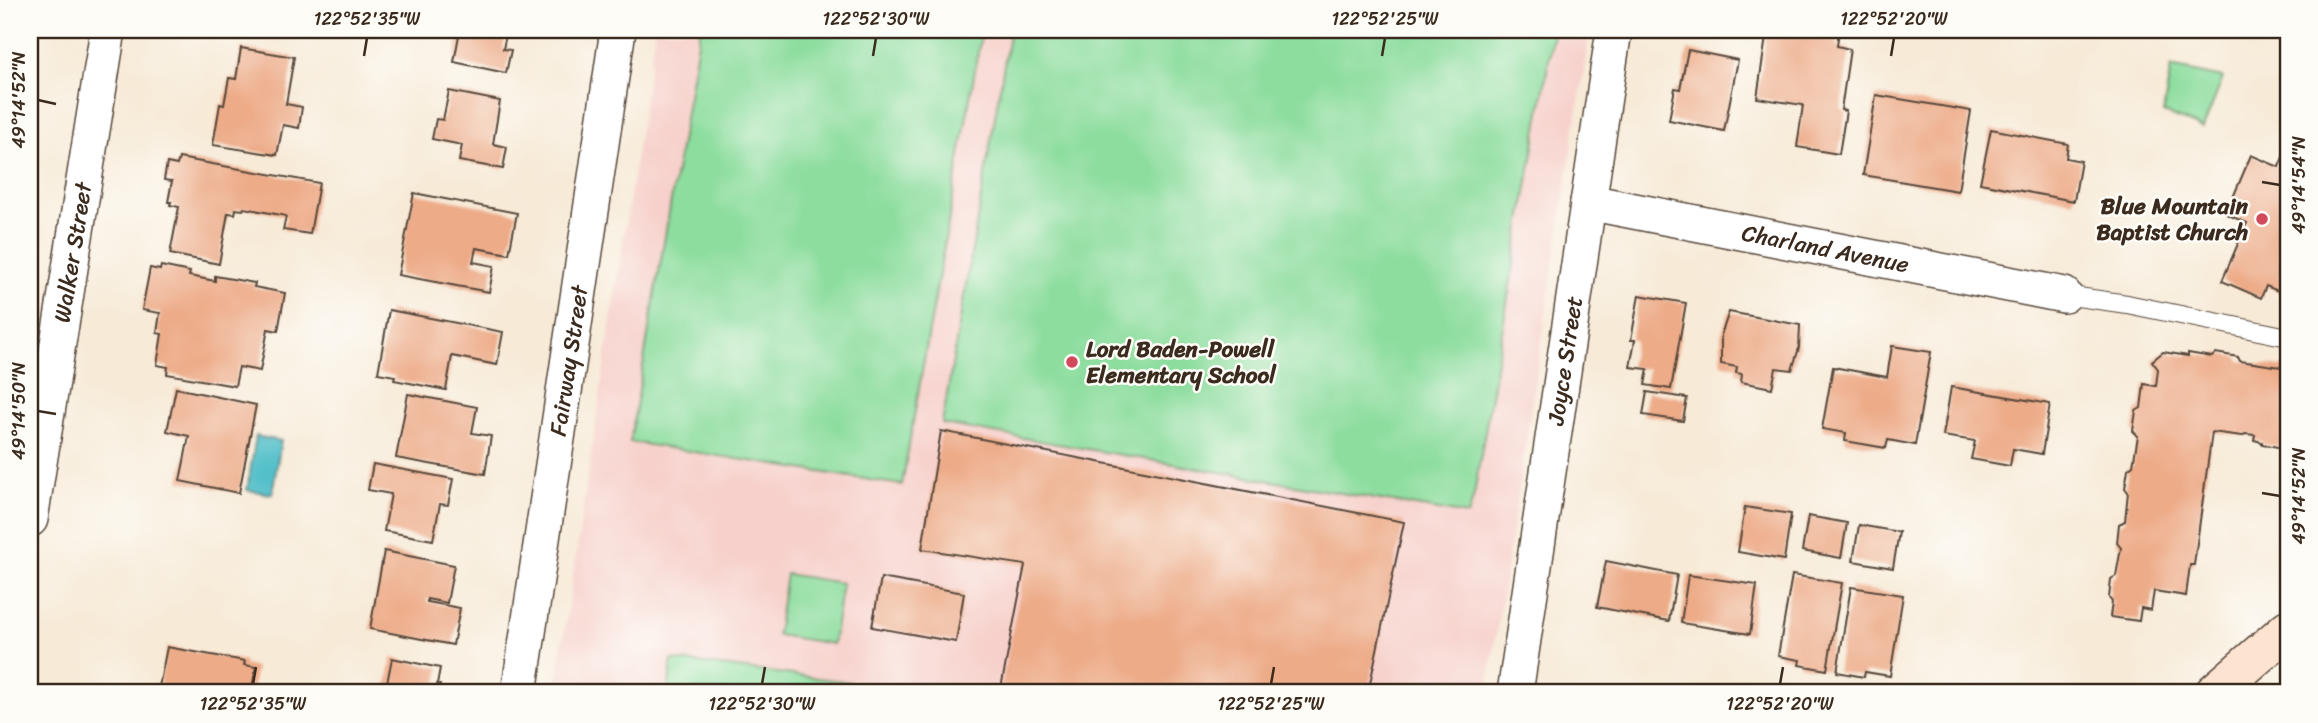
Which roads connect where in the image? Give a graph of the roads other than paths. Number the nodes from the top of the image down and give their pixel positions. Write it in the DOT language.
graph roads {
  1 [pos="108,30"];
  2 [pos="618,30"];
  3 [pos="1615,30"];
  4 [pos="1588,202"];
  5 [pos="2064,295"];
  6 [pos="2288,337"];
  7 [pos="30,519"];
  8 [pos="2288,629"];
  9 [pos="1519,692"];
  10 [pos="519,693"];
  11 [pos="2214,693"];
  1 -- 7 [label="street, Walker Street"];
  2 -- 10 [label="street, Fairway Street"];
  3 -- 4 [label="street, Joyce Street"];
  4 -- 5 [label="street, Charland Avenue"];
  4 -- 9 [label="street, Joyce Street"];
  5 -- 6 [label="lane"];
  8 -- 11 [label="main road"];
}
